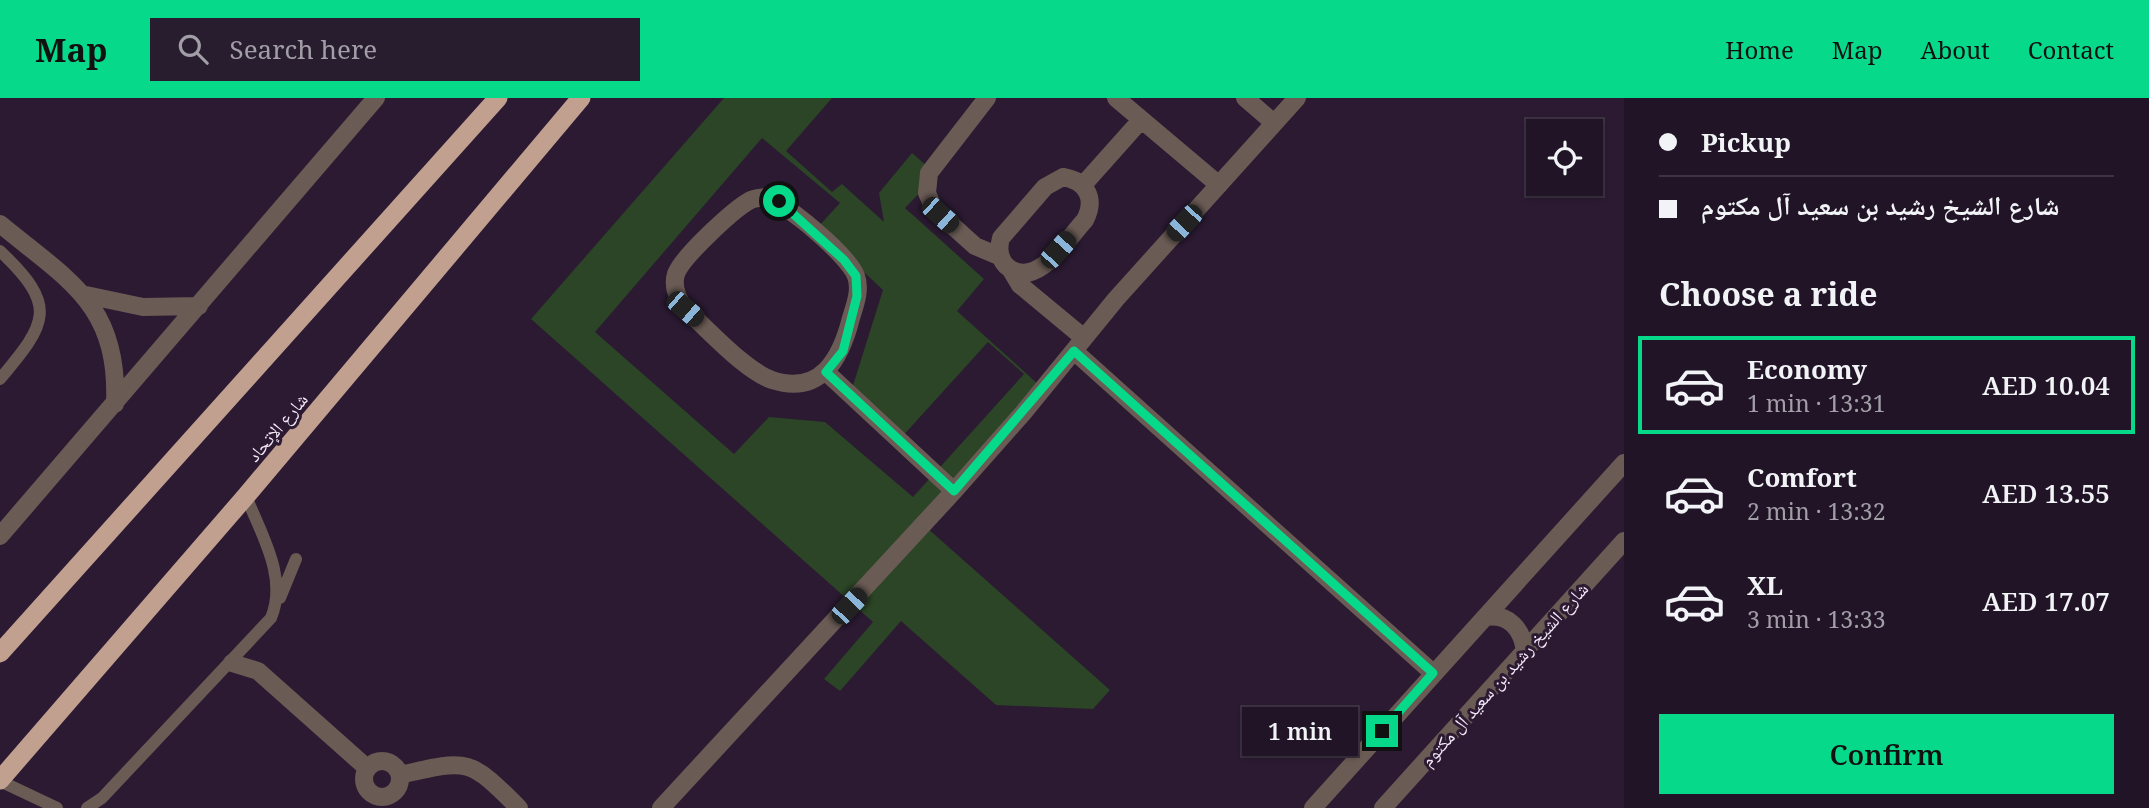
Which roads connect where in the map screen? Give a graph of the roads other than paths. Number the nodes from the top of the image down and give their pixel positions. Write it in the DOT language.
graph roads {
  1 [pos="376,98"];
  2 [pos="498,98"];
  3 [pos="581,98"];
  4 [pos="987,98"];
  5 [pos="1116,98"];
  6 [pos="1245,98"];
  7 [pos="1297,98"];
  8 [pos="1141,120"];
  9 [pos="1274,123"];
  10 [pos="1083,185"];
  11 [pos="1219,185"];
  12 [pos="0,224"];
  13 [pos="0,251"];
  14 [pos="1006,263"];
  15 [pos="86,295"];
  16 [pos="199,306"];
  17 [pos="1079,345"];
  18 [pos="826,372"];
  19 [pos="0,379"];
  20 [pos="115,404"];
  21 [pos="1624,463"];
  22 [pos="954,491"];
  23 [pos="246,496"];
  24 [pos="0,537"];
  25 [pos="1624,541"];
  26 [pos="296,559"];
  27 [pos="277,604"];
  28 [pos="1485,617"];
  29 [pos="1525,651"];
  30 [pos="0,653"];
  31 [pos="232,663"];
  32 [pos="1433,673"];
  33 [pos="367,768"];
  34 [pos="400,775"];
  35 [pos="0,781"];
  36 [pos="374,802"];
  37 [pos="57,808"];
  38 [pos="87,808"];
  39 [pos="519,808"];
  40 [pos="662,808"];
  41 [pos="1313,808"];
  42 [pos="1383,808"];
  1 -- 16 [label="street"];
  2 -- 30 [label="highway"];
  3 -- 23 [label="highway, شارع الإتحاد"];
  4 -- 14 [label="street"];
  5 -- 8 [label="street"];
  6 -- 9 [label="street"];
  7 -- 9 [label="street"];
  8 -- 10 [label="street"];
  8 -- 11 [label="street"];
  9 -- 11 [label="street"];
  10 -- 14 [label="street"];
  10 -- 14 [label="street"];
  11 -- 17 [label="street"];
  12 -- 15 [label="street"];
  13 -- 19 [label="lane"];
  14 -- 17 [label="street"];
  15 -- 16 [label="street"];
  15 -- 20 [label="street"];
  16 -- 20 [label="street"];
  17 -- 22 [label="street"];
  17 -- 32 [label="street"];
  18 -- 18 [label="street"];
  18 -- 22 [label="street"];
  20 -- 24 [label="street"];
  21 -- 28 [label="street"];
  22 -- 40 [label="street"];
  23 -- 27 [label="lane"];
  23 -- 35 [label="highway, شارع الإتحاد"];
  25 -- 29 [label="street, شارع الشيخ رشيد بن سعيد آل مكتوم"];
  26 -- 27 [label="lane"];
  27 -- 31 [label="lane"];
  28 -- 29 [label="street"];
  28 -- 32 [label="street"];
  29 -- 42 [label="street, شارع الشيخ رشيد بن سعيد آل مكتوم"];
  31 -- 33 [label="street"];
  31 -- 38 [label="lane"];
  32 -- 41 [label="street"];
  33 -- 34 [label="street"];
  33 -- 36 [label="street"];
  34 -- 36 [label="street"];
  34 -- 39 [label="street"];
  35 -- 37 [label="lane"];
}
